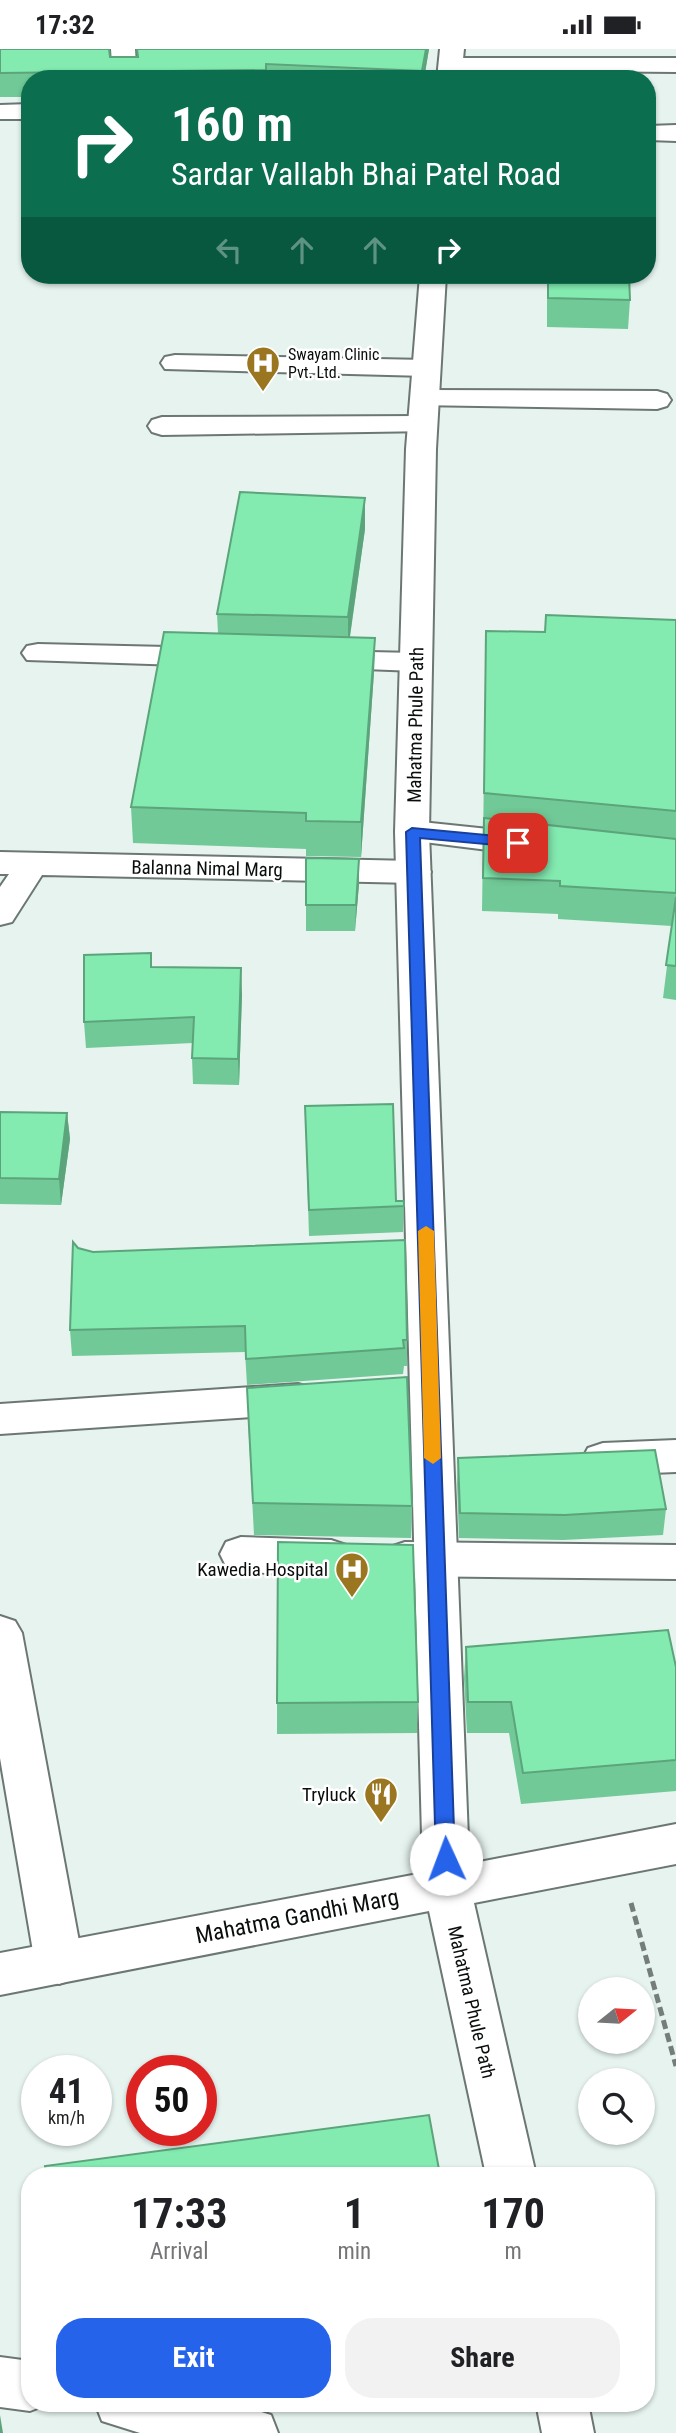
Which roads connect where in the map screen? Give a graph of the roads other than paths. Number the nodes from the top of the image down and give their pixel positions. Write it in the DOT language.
graph roads {
  1 [pos="123,49"];
  2 [pos="451,64"];
  3 [pos="676,65"];
  4 [pos="124,70"];
  5 [pos="21,111"];
  6 [pos="0,112"];
  7 [pos="656,133"];
  8 [pos="676,133"];
  9 [pos="432,284"];
  10 [pos="175,363"];
  11 [pos="426,368"];
  12 [pos="657,400"];
  13 [pos="423,412"];
  14 [pos="162,426"];
  15 [pos="38,653"];
  16 [pos="241,658"];
  17 [pos="295,659"];
  18 [pos="416,662"];
  19 [pos="412,832"];
  20 [pos="565,848"];
  21 [pos="16,863"];
  22 [pos="414,872"];
  23 [pos="0,914"];
  24 [pos="426,1248"];
  25 [pos="385,1249"];
  26 [pos="431,1390"];
  27 [pos="389,1393"];
  28 [pos="333,1397"];
  29 [pos="0,1419"];
  30 [pos="676,1455"];
  31 [pos="568,1460"];
  32 [pos="474,1464"];
  33 [pos="433,1466"];
  34 [pos="241,1554"];
  35 [pos="436,1560"];
  36 [pos="676,1562"];
  37 [pos="0,1633"];
  38 [pos="676,1844"];
  39 [pos="447,1887"];
  40 [pos="59,1963"];
  41 [pos="0,1974"];
  42 [pos="509,2167"];
  43 [pos="0,2382"];
  44 [pos="21,2385"];
  45 [pos="161,2412"];
  46 [pos="564,2412"];
  47 [pos="253,2433"];
  48 [pos="568,2433"];
  1 -- 4 [label="main road"];
  2 -- 3 [label="main road"];
  5 -- 6 [label="main road"];
  7 -- 8 [label="main road"];
  9 -- 11 [label="main road, Mahatma Phule Path"];
  10 -- 11 [label="main road"];
  11 -- 13 [label="main road, Mahatma Phule Path"];
  12 -- 13 [label="main road"];
  13 -- 14 [label="main road"];
  13 -- 18 [label="main road, Mahatma Phule Path"];
  15 -- 16 [label="main road"];
  17 -- 18 [label="main road"];
  18 -- 19 [label="main road, Mahatma Phule Path"];
  19 -- 20 [label="main road"];
  19 -- 22 [label="main road, Mahatma Phule Path"];
  21 -- 22 [label="main road, Balanna Nimal Marg"];
  21 -- 23 [label="main road"];
  22 -- 24 [label="main road, Mahatma Phule Path"];
  24 -- 25 [label="main road"];
  24 -- 26 [label="main road, Mahatma Phule Path"];
  26 -- 27 [label="main road"];
  26 -- 33 [label="main road, Mahatma Phule Path"];
  28 -- 29 [label="main road"];
  30 -- 31 [label="main road"];
  32 -- 33 [label="main road"];
  33 -- 35 [label="main road, Mahatma Phule Path"];
  34 -- 35 [label="main road"];
  35 -- 36 [label="main road"];
  35 -- 39 [label="main road, Mahatma Phule Path"];
  37 -- 40 [label="main road"];
  38 -- 39 [label="main road, Mahatma Gandhi Marg"];
  39 -- 40 [label="main road, Mahatma Gandhi Marg"];
  39 -- 42 [label="main road, Mahatma Phule Path"];
  40 -- 41 [label="main road, Mahatma Gandhi Marg"];
  43 -- 44 [label="main road"];
  45 -- 47 [label="main road"];
  46 -- 48 [label="main road"];
}
